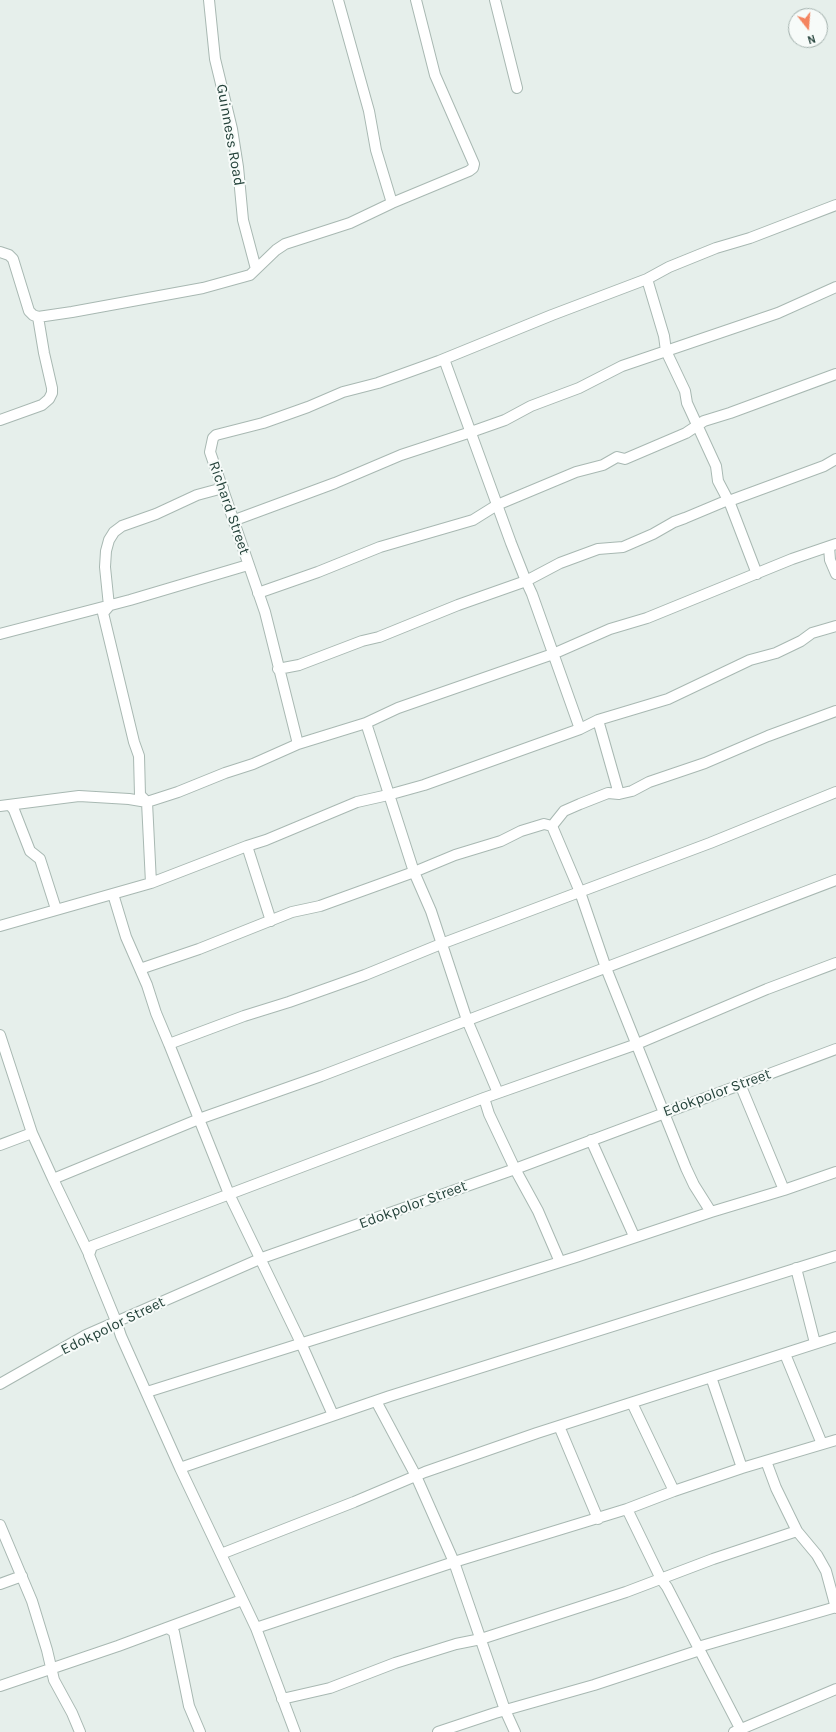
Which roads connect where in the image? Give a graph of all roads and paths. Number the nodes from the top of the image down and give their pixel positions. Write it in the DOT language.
graph roads {
  1 [pos="209,0"];
  2 [pos="338,0"];
  3 [pos="416,0"];
  4 [pos="495,0"];
  5 [pos="517,88"];
  6 [pos="392,203"];
  7 [pos="836,205"];
  8 [pos="0,252"];
  9 [pos="256,269"];
  10 [pos="647,279"];
  11 [pos="836,287"];
  12 [pos="38,317"];
  13 [pos="666,352"];
  14 [pos="444,359"];
  15 [pos="836,374"];
  16 [pos="0,420"];
  17 [pos="697,425"];
  18 [pos="471,432"];
  19 [pos="836,459"];
  20 [pos="223,488"];
  21 [pos="728,500"];
  22 [pos="497,505"];
  23 [pos="235,520"];
  24 [pos="832,546"];
  25 [pos="248,565"];
  26 [pos="757,574"];
  27 [pos="836,574"];
  28 [pos="526,581"];
  29 [pos="258,593"];
  30 [pos="109,606"];
  31 [pos="836,626"];
  32 [pos="0,634"];
  33 [pos="553,654"];
  34 [pos="278,668"];
  35 [pos="836,711"];
  36 [pos="598,720"];
  37 [pos="366,723"];
  38 [pos="580,729"];
  39 [pos="298,744"];
  40 [pos="836,792"];
  41 [pos="619,794"];
  42 [pos="388,795"];
  43 [pos="147,802"];
  44 [pos="5,806"];
  45 [pos="552,826"];
  46 [pos="247,846"];
  47 [pos="414,872"];
  48 [pos="836,880"];
  49 [pos="151,883"];
  50 [pos="580,892"];
  51 [pos="113,894"];
  52 [pos="56,909"];
  53 [pos="272,921"];
  54 [pos="0,926"];
  55 [pos="441,944"];
  56 [pos="836,963"];
  57 [pos="606,968"];
  58 [pos="140,969"];
  59 [pos="467,1020"];
  60 [pos="0,1036"];
  61 [pos="169,1044"];
  62 [pos="637,1044"];
  63 [pos="836,1049"];
  64 [pos="740,1084"];
  65 [pos="498,1093"];
  66 [pos="484,1098"];
  67 [pos="665,1112"];
  68 [pos="199,1119"];
  69 [pos="32,1133"];
  70 [pos="591,1140"];
  71 [pos="0,1145"];
  72 [pos="515,1169"];
  73 [pos="836,1172"];
  74 [pos="53,1179"];
  75 [pos="784,1190"];
  76 [pos="229,1194"];
  77 [pos="711,1212"];
  78 [pos="634,1236"];
  79 [pos="89,1254"];
  80 [pos="836,1256"];
  81 [pos="262,1258"];
  82 [pos="560,1262"];
  83 [pos="796,1268"];
  84 [pos="116,1321"];
  85 [pos="836,1337"];
  86 [pos="301,1343"];
  87 [pos="815,1343"];
  88 [pos="785,1354"];
  89 [pos="711,1377"];
  90 [pos="0,1384"];
  91 [pos="147,1392"];
  92 [pos="376,1401"];
  93 [pos="632,1403"];
  94 [pos="333,1415"];
  95 [pos="559,1426"];
  96 [pos="836,1440"];
  97 [pos="822,1444"];
  98 [pos="766,1461"];
  99 [pos="180,1468"];
  100 [pos="742,1468"];
  101 [pos="416,1476"];
  102 [pos="674,1491"];
  103 [pos="627,1509"];
  104 [pos="598,1519"];
  105 [pos="0,1525"];
  106 [pos="797,1531"];
  107 [pos="221,1554"];
  108 [pos="454,1562"];
  109 [pos="22,1576"];
  110 [pos="661,1579"];
  111 [pos="0,1584"];
  112 [pos="242,1600"];
  113 [pos="836,1608"];
  114 [pos="168,1628"];
  115 [pos="256,1628"];
  116 [pos="481,1639"];
  117 [pos="699,1648"];
  118 [pos="51,1668"];
  119 [pos="0,1686"];
  120 [pos="836,1689"];
  121 [pos="282,1699"];
  122 [pos="505,1710"];
  123 [pos="739,1731"];
  124 [pos="80,1732"];
  125 [pos="200,1732"];
  126 [pos="295,1732"];
  127 [pos="438,1732"];
  128 [pos="515,1732"];
  1 -- 9 [label="street, Guinness Road"];
  2 -- 6 [label="street"];
  3 -- 6 [label="street"];
  4 -- 5 [label="street"];
  6 -- 9 [label="street"];
  7 -- 10 [label="street"];
  8 -- 12 [label="street"];
  9 -- 12 [label="street"];
  10 -- 13 [label="street"];
  10 -- 14 [label="street"];
  11 -- 13 [label="street"];
  12 -- 16 [label="street"];
  13 -- 17 [label="street"];
  13 -- 18 [label="street"];
  14 -- 18 [label="street"];
  14 -- 20 [label="street, Richard Street"];
  15 -- 17 [label="street"];
  17 -- 21 [label="street"];
  17 -- 22 [label="street"];
  18 -- 22 [label="street"];
  18 -- 23 [label="street"];
  19 -- 21 [label="street"];
  20 -- 23 [label="street, Richard Street"];
  20 -- 30 [label="street"];
  21 -- 26 [label="street"];
  21 -- 28 [label="street"];
  22 -- 28 [label="street"];
  22 -- 29 [label="street"];
  23 -- 25 [label="street, Richard Street"];
  24 -- 26 [label="street"];
  24 -- 27 [label="street"];
  25 -- 29 [label="street, Richard Street"];
  25 -- 30 [label="street"];
  26 -- 33 [label="street"];
  28 -- 33 [label="street"];
  28 -- 34 [label="street"];
  29 -- 34 [label="street, Richard Street"];
  30 -- 32 [label="street"];
  30 -- 43 [label="street"];
  31 -- 36 [label="street"];
  33 -- 37 [label="street"];
  33 -- 38 [label="street"];
  34 -- 39 [label="street, Richard Street"];
  35 -- 41 [label="street"];
  36 -- 38 [label="street"];
  36 -- 41 [label="street"];
  37 -- 39 [label="street"];
  37 -- 42 [label="street"];
  38 -- 42 [label="street"];
  39 -- 43 [label="street"];
  40 -- 50 [label="street"];
  41 -- 45 [label="street"];
  42 -- 46 [label="street"];
  42 -- 47 [label="street"];
  43 -- 44 [label="street"];
  43 -- 49 [label="street"];
  44 -- 52 [label="street"];
  45 -- 47 [label="street"];
  45 -- 50 [label="street"];
  46 -- 49 [label="street"];
  46 -- 53 [label="street"];
  47 -- 53 [label="street"];
  47 -- 55 [label="street"];
  48 -- 57 [label="street"];
  49 -- 51 [label="street"];
  50 -- 55 [label="street"];
  50 -- 57 [label="street"];
  51 -- 52 [label="street"];
  51 -- 58 [label="street"];
  52 -- 54 [label="street"];
  53 -- 58 [label="street"];
  55 -- 59 [label="street"];
  55 -- 61 [label="street"];
  56 -- 62 [label="street"];
  57 -- 59 [label="street"];
  57 -- 62 [label="street"];
  58 -- 61 [label="street"];
  59 -- 65 [label="street"];
  59 -- 68 [label="street"];
  60 -- 69 [label="street"];
  61 -- 68 [label="street"];
  62 -- 65 [label="street"];
  62 -- 67 [label="street"];
  63 -- 64 [label="street, Edokpolor Street"];
  64 -- 67 [label="street, Edokpolor Street"];
  64 -- 75 [label="street"];
  65 -- 66 [label="street"];
  66 -- 72 [label="street"];
  66 -- 76 [label="street"];
  67 -- 70 [label="street, Edokpolor Street"];
  67 -- 77 [label="street"];
  68 -- 74 [label="street"];
  68 -- 76 [label="street"];
  69 -- 71 [label="street"];
  69 -- 74 [label="street"];
  70 -- 72 [label="street, Edokpolor Street"];
  70 -- 78 [label="street"];
  72 -- 81 [label="street, Edokpolor Street"];
  72 -- 82 [label="street"];
  73 -- 75 [label="street"];
  74 -- 79 [label="street"];
  75 -- 77 [label="street"];
  76 -- 79 [label="street"];
  76 -- 81 [label="street"];
  77 -- 78 [label="street"];
  78 -- 82 [label="street"];
  79 -- 84 [label="street"];
  80 -- 83 [label="street"];
  81 -- 84 [label="street, Edokpolor Street"];
  81 -- 86 [label="street"];
  82 -- 86 [label="street"];
  83 -- 87 [label="street"];
  83 -- 92 [label="street"];
  84 -- 90 [label="street, Edokpolor Street"];
  84 -- 91 [label="street"];
  85 -- 87 [label="street"];
  86 -- 91 [label="street"];
  86 -- 94 [label="street"];
  87 -- 88 [label="street"];
  88 -- 89 [label="street"];
  88 -- 97 [label="street"];
  89 -- 93 [label="street"];
  89 -- 100 [label="street"];
  91 -- 99 [label="street"];
  92 -- 94 [label="street"];
  92 -- 101 [label="street"];
  93 -- 95 [label="street"];
  93 -- 102 [label="street"];
  94 -- 99 [label="street"];
  95 -- 101 [label="street"];
  95 -- 104 [label="street"];
  96 -- 97 [label="street"];
  97 -- 98 [label="street"];
  98 -- 100 [label="street"];
  98 -- 106 [label="street"];
  99 -- 107 [label="street"];
  100 -- 102 [label="street"];
  101 -- 107 [label="street"];
  101 -- 108 [label="street"];
  102 -- 103 [label="street"];
  103 -- 104 [label="street"];
  103 -- 110 [label="street"];
  104 -- 108 [label="street"];
  105 -- 109 [label="street"];
  106 -- 110 [label="street"];
  106 -- 113 [label="street"];
  107 -- 112 [label="street"];
  108 -- 115 [label="street"];
  108 -- 116 [label="street"];
  109 -- 111 [label="street"];
  109 -- 118 [label="street"];
  110 -- 116 [label="street"];
  110 -- 117 [label="street"];
  112 -- 114 [label="street"];
  112 -- 115 [label="street"];
  113 -- 117 [label="street"];
  114 -- 118 [label="street"];
  114 -- 125 [label="street"];
  115 -- 121 [label="street"];
  116 -- 121 [label="street"];
  116 -- 122 [label="street"];
  117 -- 122 [label="street"];
  117 -- 123 [label="street"];
  118 -- 119 [label="street"];
  118 -- 124 [label="street"];
  120 -- 123 [label="street"];
  121 -- 126 [label="street"];
  122 -- 127 [label="street"];
  122 -- 128 [label="street"];
}
